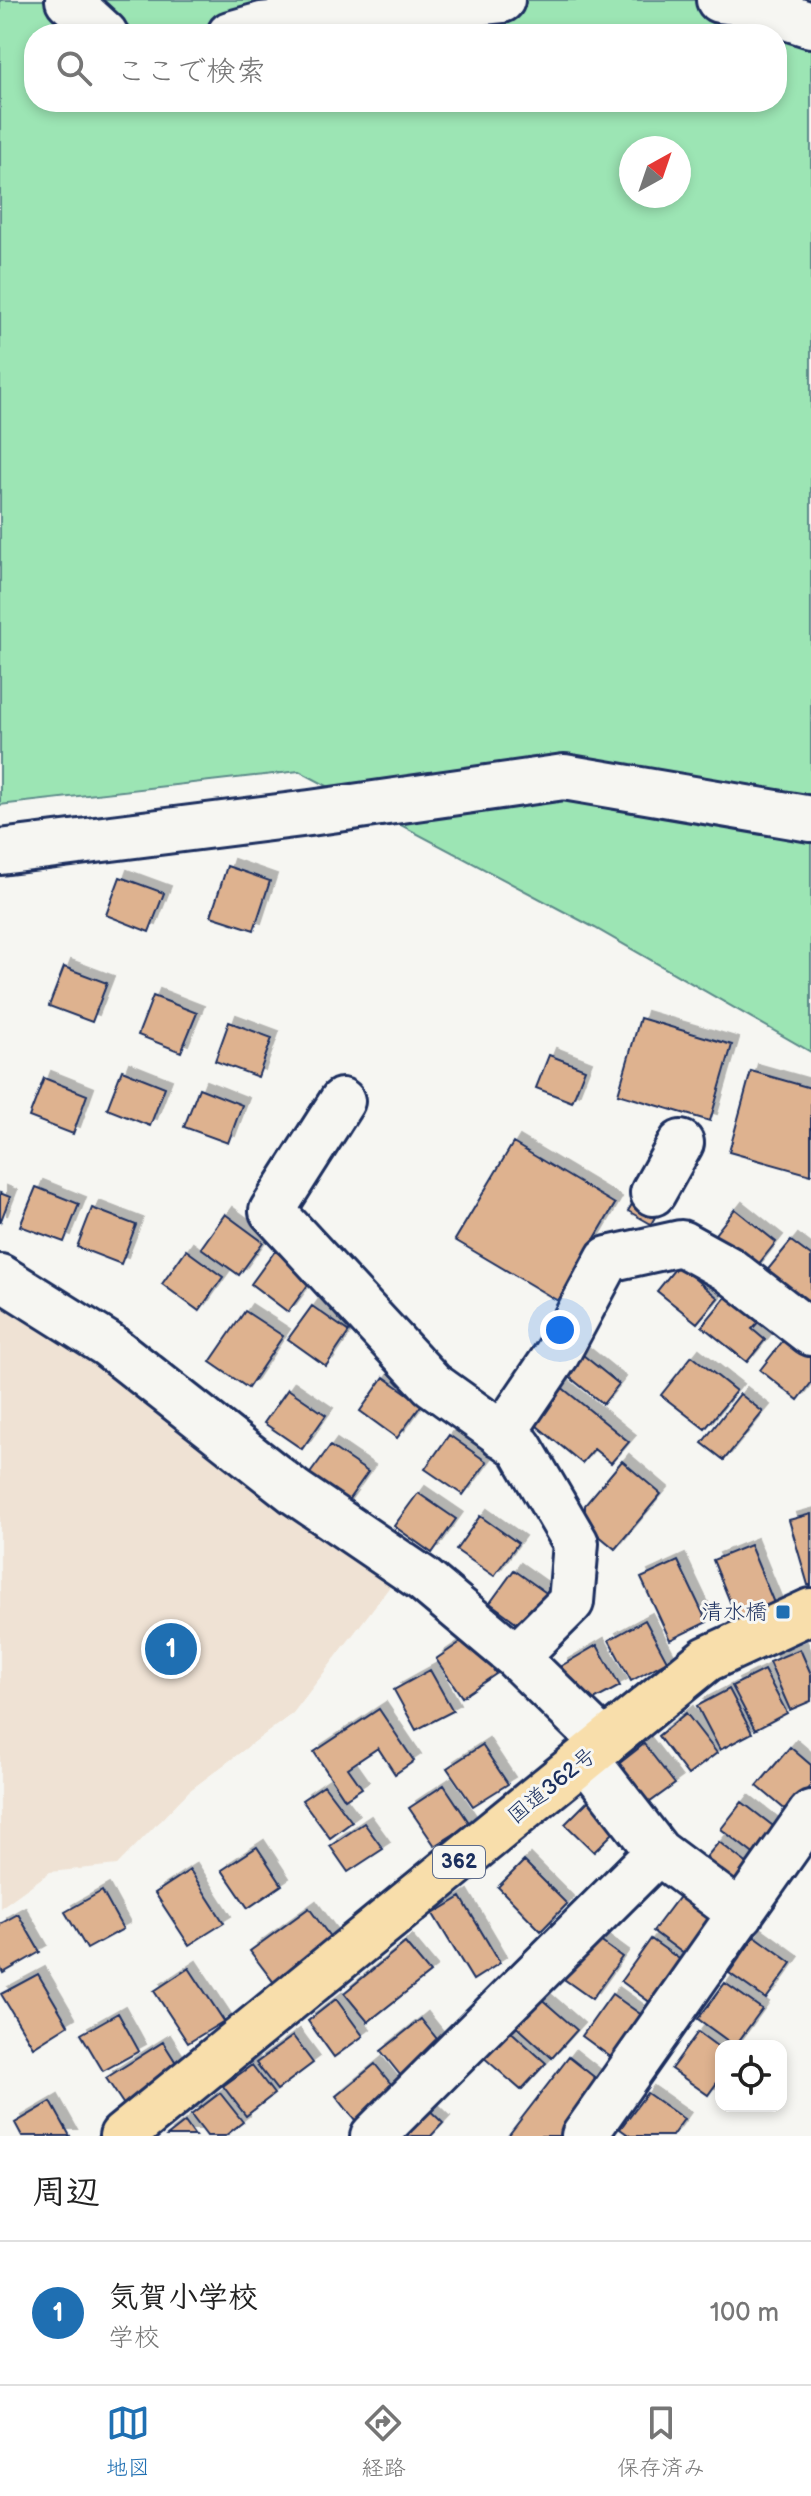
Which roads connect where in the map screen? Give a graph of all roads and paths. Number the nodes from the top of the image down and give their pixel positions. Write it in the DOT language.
graph roads {
  1 [pos="68,0"];
  2 [pos="502,0"];
  3 [pos="719,0"];
  4 [pos="94,24"];
  5 [pos="272,24"];
  6 [pos="811,25"];
  7 [pos="811,819"];
  8 [pos="0,852"];
  9 [pos="342,1101"];
  10 [pos="681,1143"];
  11 [pos="639,1222"];
  12 [pos="0,1277"];
  13 [pos="811,1333"];
  14 [pos="502,1435"];
  15 [pos="811,1611"];
  16 [pos="516,1657"];
  17 [pos="595,1751"];
  18 [pos="811,1813"];
  19 [pos="658,1852"];
  20 [pos="741,1914"];
  21 [pos="122,2136"];
  22 [pos="373,2136"];
  23 [pos="584,2136"];
  1 -- 4 [label="street"];
  2 -- 5 [label="street"];
  3 -- 6 [label="street"];
  7 -- 8 [label="street"];
  9 -- 14 [label="street"];
  10 -- 11 [label="street"];
  11 -- 13 [label="street"];
  11 -- 14 [label="street"];
  12 -- 16 [label="street"];
  14 -- 16 [label="street"];
  15 -- 17 [label="highway, 国道362号 / 362"];
  16 -- 17 [label="street"];
  17 -- 19 [label="street"];
  17 -- 21 [label="highway, 国道362号 / 362"];
  18 -- 20 [label="street"];
  19 -- 20 [label="street"];
  19 -- 22 [label="street"];
  20 -- 23 [label="street"];
}
